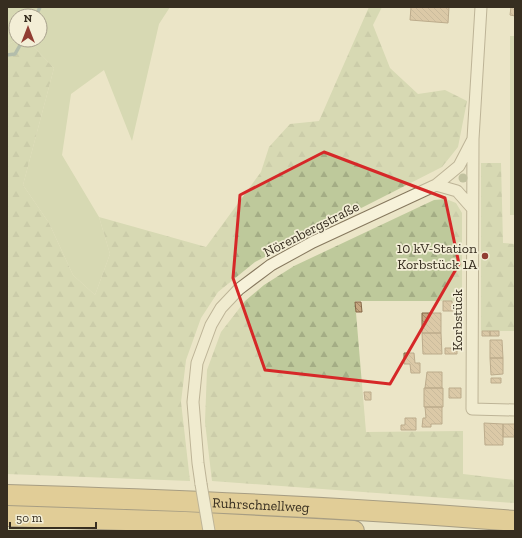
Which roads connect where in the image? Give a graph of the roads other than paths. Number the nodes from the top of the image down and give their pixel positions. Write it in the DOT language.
graph roads {
  1 [pos="481,7"];
  2 [pos="473,139"];
  3 [pos="436,185"];
  4 [pos="472,208"];
  5 [pos="515,410"];
  6 [pos="7,495"];
  7 [pos="7,516"];
  8 [pos="515,520"];
  9 [pos="209,531"];
  10 [pos="354,531"];
  1 -- 2 [label="street, Nörenbergstraße"];
  2 -- 3 [label="street, Nörenbergstraße"];
  2 -- 4 [label="street, Korbstück"];
  3 -- 4 [label="street"];
  3 -- 9 [label="street, Nörenbergstraße, bridge"];
  4 -- 5 [label="street, Korbstück"];
  6 -- 8 [label="highway, Ruhrschnellweg"];
  7 -- 10 [label="highway, Ruhrschnellweg"];
}
